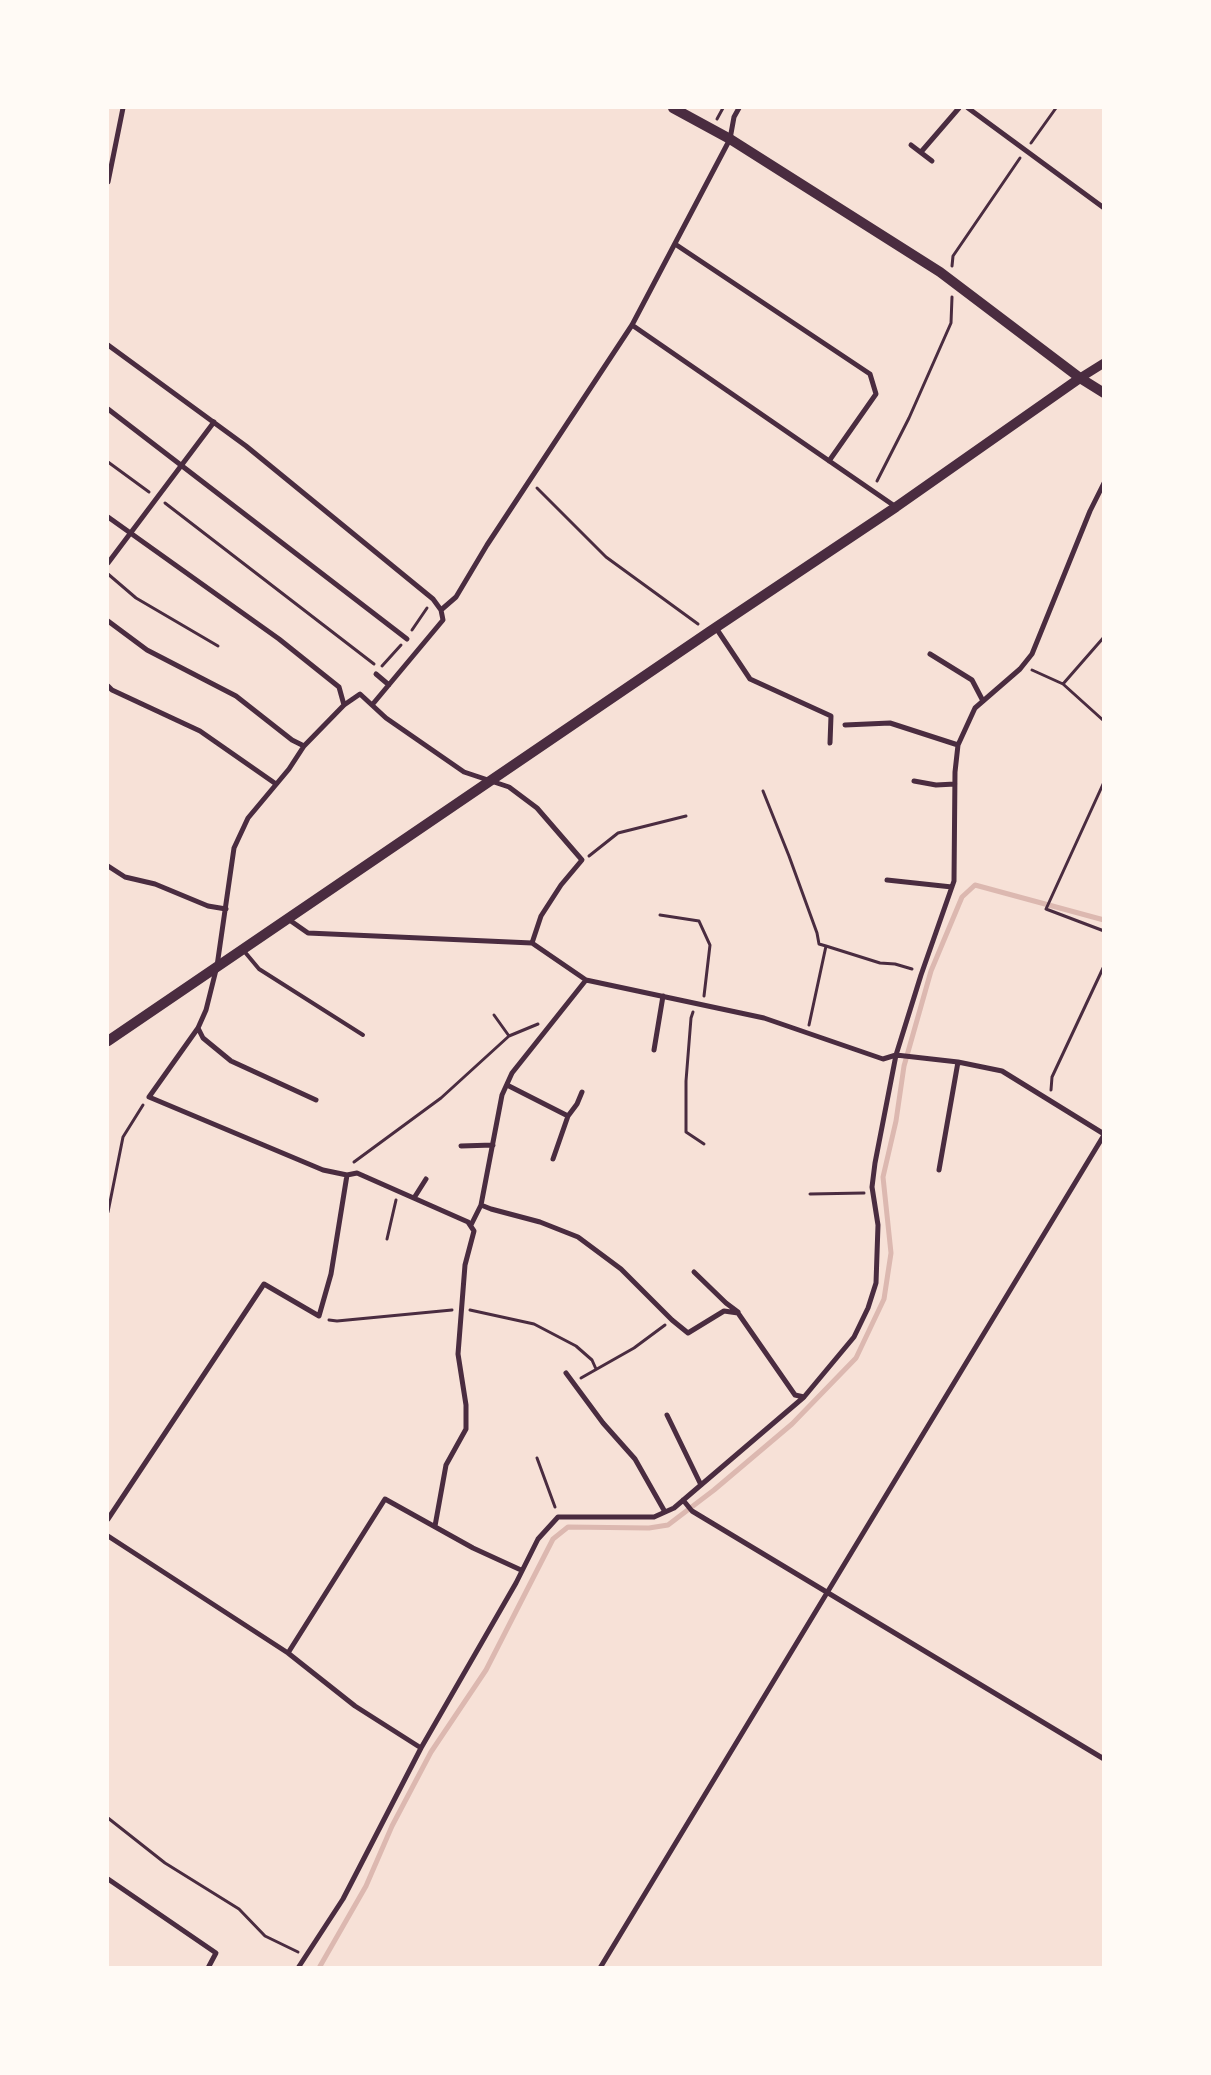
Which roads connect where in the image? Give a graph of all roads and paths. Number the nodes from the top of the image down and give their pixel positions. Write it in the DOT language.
graph roads {
  1 [pos="123,108"];
  2 [pos="672,108"];
  3 [pos="739,108"];
  4 [pos="959,108"];
  5 [pos="968,108"];
  6 [pos="730,139"];
  7 [pos="911,145"];
  8 [pos="921,152"];
  9 [pos="932,161"];
  10 [pos="108,182"];
  11 [pos="1104,208"];
  12 [pos="675,244"];
  13 [pos="632,325"];
  14 [pos="108,346"];
  15 [pos="1104,363"];
  16 [pos="1080,378"];
  17 [pos="1104,393"];
  18 [pos="108,409"];
  19 [pos="214,422"];
  20 [pos="829,461"];
  21 [pos="108,462"];
  22 [pos="181,465"];
  23 [pos="530,480"];
  24 [pos="1104,483"];
  25 [pos="157,498"];
  26 [pos="896,507"];
  27 [pos="108,517"];
  28 [pos="130,534"];
  29 [pos="108,563"];
  30 [pos="108,574"];
  31 [pos="441,610"];
  32 [pos="108,621"];
  33 [pos="712,630"];
  34 [pos="1104,637"];
  35 [pos="407,638"];
  36 [pos="218,646"];
  37 [pos="930,654"];
  38 [pos="1024,663"];
  39 [pos="376,674"];
  40 [pos="1063,684"];
  41 [pos="389,685"];
  42 [pos="108,686"];
  43 [pos="983,701"];
  44 [pos="344,705"];
  45 [pos="372,705"];
  46 [pos="1104,721"];
  47 [pos="845,725"];
  48 [pos="830,743"];
  49 [pos="958,745"];
  50 [pos="304,746"];
  51 [pos="490,780"];
  52 [pos="914,781"];
  53 [pos="1104,782"];
  54 [pos="276,784"];
  55 [pos="955,784"];
  56 [pos="763,791"];
  57 [pos="686,816"];
  58 [pos="582,860"];
  59 [pos="108,866"];
  60 [pos="887,880"];
  61 [pos="952,887"];
  62 [pos="226,909"];
  63 [pos="660,915"];
  64 [pos="288,919"];
  65 [pos="1104,930"];
  66 [pos="532,944"];
  67 [pos="826,946"];
  68 [pos="243,949"];
  69 [pos="217,966"];
  70 [pos="1104,966"];
  71 [pos="922,971"];
  72 [pos="586,980"];
  73 [pos="664,996"];
  74 [pos="705,1005"];
  75 [pos="494,1015"];
  76 [pos="554,1022"];
  77 [pos="198,1028"];
  78 [pos="807,1033"];
  79 [pos="363,1034"];
  80 [pos="508,1036"];
  81 [pos="108,1041"];
  82 [pos="654,1050"];
  83 [pos="896,1055"];
  84 [pos="958,1062"];
  85 [pos="507,1085"];
  86 [pos="582,1092"];
  87 [pos="149,1097"];
  88 [pos="316,1100"];
  89 [pos="1050,1100"];
  90 [pos="568,1116"];
  91 [pos="1104,1134"];
  92 [pos="704,1144"];
  93 [pos="493,1145"];
  94 [pos="461,1146"];
  95 [pos="553,1159"];
  96 [pos="939,1170"];
  97 [pos="346,1175"];
  98 [pos="426,1179"];
  99 [pos="401,1192"];
  100 [pos="872,1193"];
  101 [pos="810,1194"];
  102 [pos="414,1198"];
  103 [pos="481,1205"];
  104 [pos="108,1212"];
  105 [pos="470,1225"];
  106 [pos="387,1238"];
  107 [pos="694,1272"];
  108 [pos="738,1312"];
  109 [pos="672,1320"];
  110 [pos="566,1373"];
  111 [pos="574,1382"];
  112 [pos="804,1398"];
  113 [pos="667,1415"];
  114 [pos="537,1458"];
  115 [pos="701,1485"];
  116 [pos="683,1500"];
  117 [pos="665,1512"];
  118 [pos="558,1517"];
  119 [pos="108,1519"];
  120 [pos="435,1526"];
  121 [pos="108,1536"];
  122 [pos="522,1570"];
  123 [pos="827,1594"];
  124 [pos="288,1653"];
  125 [pos="421,1748"];
  126 [pos="1104,1759"];
  127 [pos="108,1818"];
  128 [pos="108,1879"];
  129 [pos="305,1956"];
  130 [pos="208,1968"];
  131 [pos="298,1968"];
  132 [pos="600,1968"];
  1 -- 10 [label="street"];
  2 -- 6 [label="main road"];
  3 -- 6 [label="street"];
  4 -- 8 [label="street"];
  5 -- 11 [label="street"];
  6 -- 12 [label="street"];
  6 -- 16 [label="main road"];
  7 -- 8 [label="street"];
  8 -- 9 [label="street"];
  12 -- 13 [label="street"];
  12 -- 20 [label="street"];
  13 -- 20 [label="street"];
  13 -- 23 [label="street"];
  14 -- 19 [label="street"];
  15 -- 16 [label="street"];
  16 -- 17 [label="main road"];
  16 -- 26 [label="main road"];
  18 -- 22 [label="street"];
  19 -- 22 [label="street"];
  19 -- 31 [label="street"];
  20 -- 26 [label="street"];
  21 -- 25 [label="path"];
  22 -- 25 [label="street"];
  22 -- 35 [label="street"];
  23 -- 31 [label="street"];
  23 -- 33 [label="path"];
  24 -- 38 [label="street"];
  25 -- 28 [label="street"];
  25 -- 39 [label="path"];
  26 -- 33 [label="main road"];
  27 -- 28 [label="street"];
  28 -- 29 [label="street"];
  28 -- 44 [label="street"];
  30 -- 36 [label="path"];
  31 -- 41 [label="street"];
  32 -- 50 [label="street"];
  33 -- 48 [label="street"];
  33 -- 51 [label="main road"];
  34 -- 40 [label="path"];
  37 -- 43 [label="street"];
  38 -- 40 [label="path"];
  38 -- 43 [label="street"];
  39 -- 41 [label="street"];
  40 -- 46 [label="path"];
  41 -- 45 [label="street"];
  42 -- 54 [label="street"];
  43 -- 49 [label="street"];
  44 -- 45 [label="street"];
  44 -- 50 [label="street"];
  45 -- 51 [label="street"];
  47 -- 49 [label="street"];
  49 -- 55 [label="street"];
  50 -- 54 [label="street"];
  51 -- 58 [label="street"];
  51 -- 64 [label="main road"];
  52 -- 55 [label="street"];
  53 -- 65 [label="path"];
  54 -- 62 [label="street"];
  55 -- 61 [label="street"];
  56 -- 67 [label="path"];
  57 -- 58 [label="path"];
  58 -- 66 [label="street"];
  59 -- 62 [label="street"];
  60 -- 61 [label="street"];
  61 -- 71 [label="street"];
  62 -- 69 [label="street"];
  63 -- 74 [label="path"];
  64 -- 66 [label="street"];
  64 -- 68 [label="main road"];
  66 -- 72 [label="street"];
  67 -- 71 [label="path"];
  67 -- 78 [label="path"];
  68 -- 69 [label="main road"];
  68 -- 79 [label="lane"];
  69 -- 77 [label="street"];
  69 -- 81 [label="main road"];
  70 -- 89 [label="path"];
  71 -- 83 [label="street"];
  72 -- 73 [label="street"];
  72 -- 76 [label="street"];
  73 -- 74 [label="street"];
  73 -- 82 [label="street"];
  74 -- 78 [label="street"];
  74 -- 92 [label="path"];
  75 -- 80 [label="path"];
  76 -- 80 [label="path"];
  76 -- 85 [label="street"];
  77 -- 87 [label="street"];
  77 -- 88 [label="street"];
  78 -- 83 [label="street"];
  80 -- 97 [label="path"];
  83 -- 84 [label="street"];
  83 -- 100 [label="street"];
  84 -- 89 [label="street"];
  84 -- 96 [label="street"];
  85 -- 90 [label="street"];
  85 -- 93 [label="street"];
  86 -- 90 [label="street"];
  87 -- 97 [label="street"];
  87 -- 104 [label="path"];
  89 -- 91 [label="street"];
  90 -- 95 [label="street"];
  91 -- 123 [label="street"];
  93 -- 94 [label="street"];
  93 -- 103 [label="street"];
  97 -- 99 [label="street"];
  97 -- 119 [label="street"];
  98 -- 102 [label="street"];
  99 -- 102 [label="street"];
  99 -- 106 [label="path"];
  100 -- 101 [label="path"];
  100 -- 112 [label="street"];
  102 -- 105 [label="street"];
  103 -- 105 [label="street"];
  103 -- 109 [label="street"];
  105 -- 120 [label="street"];
  107 -- 108 [label="street"];
  108 -- 109 [label="street"];
  108 -- 112 [label="street"];
  109 -- 111 [label="path"];
  110 -- 111 [label="street"];
  111 -- 117 [label="street"];
  112 -- 115 [label="street"];
  113 -- 115 [label="street"];
  114 -- 118 [label="path"];
  115 -- 116 [label="street"];
  116 -- 117 [label="street"];
  116 -- 123 [label="street"];
  117 -- 118 [label="street"];
  118 -- 122 [label="street"];
  120 -- 122 [label="street"];
  120 -- 124 [label="street"];
  121 -- 124 [label="street"];
  122 -- 125 [label="street"];
  123 -- 126 [label="street"];
  123 -- 132 [label="street"];
  124 -- 125 [label="street"];
  125 -- 129 [label="street"];
  127 -- 129 [label="path"];
  128 -- 130 [label="street"];
  129 -- 131 [label="street"];
}
